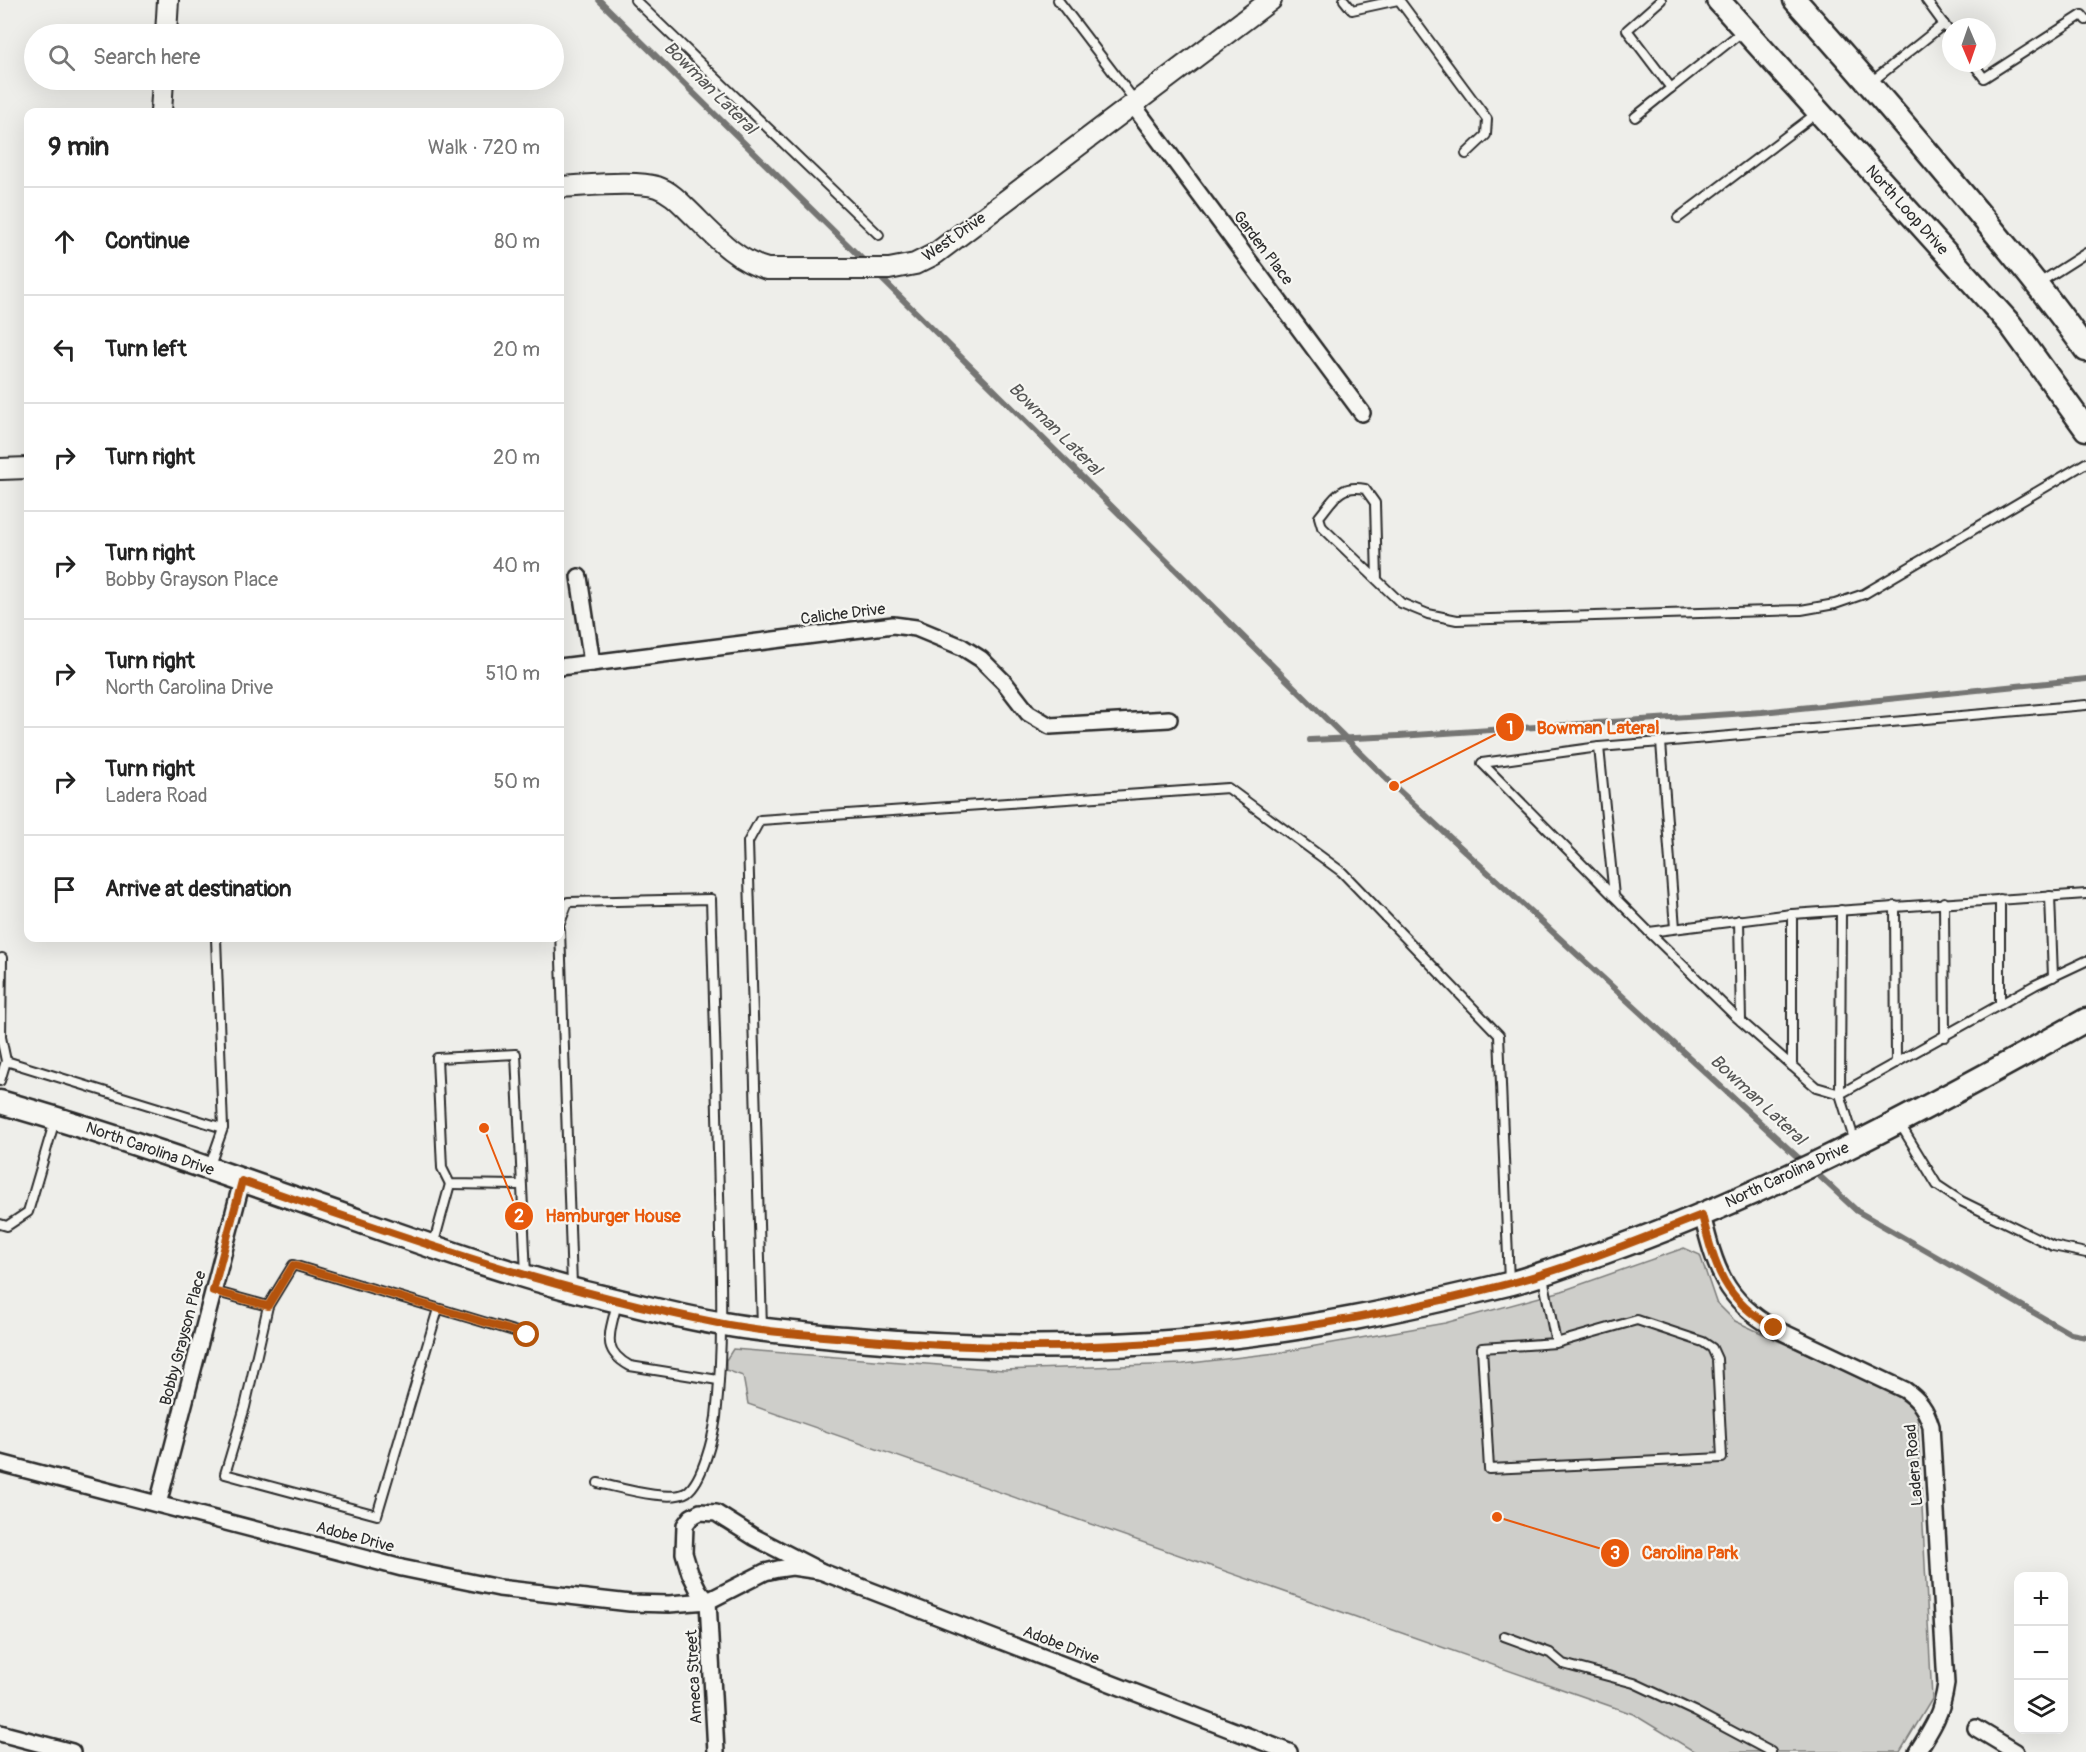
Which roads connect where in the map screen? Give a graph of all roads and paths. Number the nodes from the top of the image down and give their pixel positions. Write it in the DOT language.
graph roads {
  1 [pos="168,0"];
  2 [pos="635,0"];
  3 [pos="1058,0"];
  4 [pos="1271,0"];
  5 [pos="1344,0"];
  6 [pos="1398,0"];
  7 [pos="1661,0"];
  8 [pos="1718,0"];
  9 [pos="1795,0"];
  10 [pos="1926,0"];
  11 [pos="2086,20"];
  12 [pos="1942,21"];
  13 [pos="167,24"];
  14 [pos="1942,26"];
  15 [pos="1745,30"];
  16 [pos="1996,70"];
  17 [pos="1980,72"];
  18 [pos="1993,72"];
  19 [pos="1870,83"];
  20 [pos="1671,88"];
  21 [pos="162,90"];
  22 [pos="1135,103"];
  23 [pos="161,108"];
  24 [pos="1818,112"];
  25 [pos="1635,117"];
  26 [pos="1466,154"];
  27 [pos="564,187"];
  28 [pos="1678,218"];
  29 [pos="879,235"];
  30 [pos="2086,253"];
  31 [pos="2037,285"];
  32 [pos="2086,350"];
  33 [pos="1362,413"];
  34 [pos="2086,429"];
  35 [pos="2086,463"];
  36 [pos="24,468"];
  37 [pos="0,470"];
  38 [pos="579,577"];
  39 [pos="1377,580"];
  40 [pos="592,663"];
  41 [pos="564,666"];
  42 [pos="2086,705"];
  43 [pos="1169,719"];
  44 [pos="1661,742"];
  45 [pos="1599,747"];
  46 [pos="2086,894"];
  47 [pos="1614,896"];
  48 [pos="2050,896"];
  49 [pos="2000,899"];
  50 [pos="1944,902"];
  51 [pos="1895,906"];
  52 [pos="1841,910"];
  53 [pos="564,912"];
  54 [pos="1792,914"];
  55 [pos="1739,920"];
  56 [pos="1675,928"];
  57 [pos="1649,932"];
  58 [pos="216,942"];
  59 [pos="560,942"];
  60 [pos="2,958"];
  61 [pos="2086,961"];
  62 [pos="2053,977"];
  63 [pos="2000,1005"];
  64 [pos="1741,1021"];
  65 [pos="2084,1024"];
  66 [pos="1945,1037"];
  67 [pos="6,1061"];
  68 [pos="1896,1063"];
  69 [pos="1792,1066"];
  70 [pos="0,1081"];
  71 [pos="1840,1094"];
  72 [pos="0,1102"];
  73 [pos="56,1118"];
  74 [pos="1898,1120"];
  75 [pos="223,1128"];
  76 [pos="1855,1143"];
  77 [pos="208,1169"];
  78 [pos="242,1181"];
  79 [pos="450,1184"];
  80 [pos="522,1185"];
  81 [pos="1702,1215"];
  82 [pos="0,1224"];
  83 [pos="433,1247"];
  84 [pos="2086,1253"];
  85 [pos="1542,1273"];
  86 [pos="526,1276"];
  87 [pos="1509,1284"];
  88 [pos="572,1290"];
  89 [pos="213,1291"];
  90 [pos="617,1301"];
  91 [pos="268,1306"];
  92 [pos="438,1309"];
  93 [pos="722,1324"];
  94 [pos="762,1329"];
  95 [pos="527,1335"];
  96 [pos="1556,1343"];
  97 [pos="718,1380"];
  98 [pos="0,1463"];
  99 [pos="598,1483"];
  100 [pos="158,1504"];
  101 [pos="820,1571"];
  102 [pos="708,1601"];
  103 [pos="1504,1636"];
  104 [pos="1976,1728"];
  105 [pos="0,1733"];
  106 [pos="72,1752"];
  107 [pos="716,1752"];
  108 [pos="1288,1752"];
  109 [pos="1771,1752"];
  110 [pos="1917,1752"];
  111 [pos="2016,1752"];
  1 -- 13 [label="street"];
  2 -- 29 [label="lane"];
  3 -- 22 [label="lane"];
  4 -- 22 [label="street, West Drive"];
  5 -- 6 [label="lane"];
  6 -- 26 [label="lane"];
  7 -- 20 [label="lane"];
  8 -- 15 [label="main road, North Loop Drive"];
  9 -- 19 [label="main road"];
  10 -- 12 [label="lane"];
  11 -- 16 [label="lane"];
  14 -- 19 [label="lane"];
  15 -- 20 [label="lane"];
  15 -- 24 [label="main road, North Loop Drive"];
  17 -- 18 [label="lane"];
  19 -- 31 [label="main road"];
  20 -- 25 [label="lane"];
  21 -- 23 [label="street"];
  22 -- 27 [label="street, West Drive"];
  22 -- 33 [label="street, Garden Place"];
  24 -- 28 [label="lane"];
  24 -- 34 [label="main road, North Loop Drive"];
  30 -- 31 [label="lane"];
  31 -- 32 [label="main road"];
  35 -- 39 [label="lane"];
  36 -- 37 [label="street"];
  38 -- 40 [label="street"];
  39 -- 39 [label="lane"];
  40 -- 41 [label="street, Caliche Drive"];
  40 -- 43 [label="street, Caliche Drive"];
  42 -- 44 [label="lane"];
  44 -- 45 [label="lane"];
  44 -- 56 [label="lane"];
  45 -- 47 [label="lane"];
  45 -- 47 [label="lane"];
  46 -- 48 [label="lane"];
  47 -- 57 [label="lane"];
  48 -- 49 [label="lane"];
  48 -- 62 [label="lane"];
  49 -- 50 [label="lane"];
  49 -- 63 [label="lane"];
  50 -- 51 [label="lane"];
  50 -- 66 [label="lane"];
  51 -- 52 [label="lane"];
  51 -- 68 [label="lane"];
  52 -- 54 [label="lane"];
  52 -- 71 [label="lane"];
  53 -- 93 [label="lane"];
  54 -- 55 [label="lane"];
  54 -- 69 [label="lane"];
  55 -- 56 [label="lane"];
  55 -- 64 [label="lane"];
  56 -- 57 [label="lane"];
  57 -- 64 [label="lane"];
  58 -- 75 [label="lane"];
  59 -- 88 [label="lane"];
  60 -- 67 [label="lane"];
  61 -- 62 [label="lane"];
  62 -- 63 [label="lane"];
  63 -- 66 [label="lane"];
  64 -- 69 [label="lane"];
  65 -- 74 [label="main road, North Carolina Drive"];
  66 -- 68 [label="lane"];
  67 -- 70 [label="lane"];
  67 -- 75 [label="lane"];
  68 -- 71 [label="lane"];
  69 -- 71 [label="lane"];
  71 -- 76 [label="lane"];
  72 -- 73 [label="main road, North Carolina Drive"];
  73 -- 77 [label="main road, North Carolina Drive"];
  73 -- 82 [label="lane"];
  74 -- 76 [label="main road, North Carolina Drive"];
  74 -- 84 [label="lane"];
  75 -- 77 [label="lane"];
  76 -- 81 [label="main road, North Carolina Drive"];
  77 -- 78 [label="main road, North Carolina Drive"];
  78 -- 83 [label="main road, North Carolina Drive"];
  78 -- 89 [label="street, Bobby Grayson Place"];
  79 -- 80 [label="lane"];
  79 -- 80 [label="lane"];
  79 -- 83 [label="lane"];
  80 -- 86 [label="lane"];
  81 -- 85 [label="main road, North Carolina Drive"];
  81 -- 110 [label="street, Ladera Road"];
  83 -- 86 [label="main road, North Carolina Drive"];
  85 -- 87 [label="main road, North Carolina Drive"];
  85 -- 96 [label="lane"];
  86 -- 88 [label="main road, North Carolina Drive"];
  87 -- 94 [label="main road, North Carolina Drive"];
  87 -- 94 [label="lane"];
  88 -- 90 [label="main road, North Carolina Drive"];
  89 -- 91 [label="lane"];
  89 -- 100 [label="street, Bobby Grayson Place"];
  90 -- 93 [label="main road, North Carolina Drive"];
  90 -- 97 [label="lane"];
  91 -- 92 [label="lane"];
  91 -- 92 [label="lane"];
  92 -- 95 [label="lane"];
  93 -- 94 [label="main road, North Carolina Drive"];
  93 -- 97 [label="lane"];
  96 -- 96 [label="lane"];
  97 -- 99 [label="lane"];
  98 -- 100 [label="street, Adobe Drive"];
  100 -- 102 [label="street, Adobe Drive"];
  101 -- 102 [label="street, Adobe Drive"];
  101 -- 102 [label="street, Adobe Drive"];
  101 -- 108 [label="street, Adobe Drive"];
  102 -- 107 [label="street, Ameca Street"];
  103 -- 109 [label="lane"];
  104 -- 111 [label="street"];
  105 -- 106 [label="street"];
}
